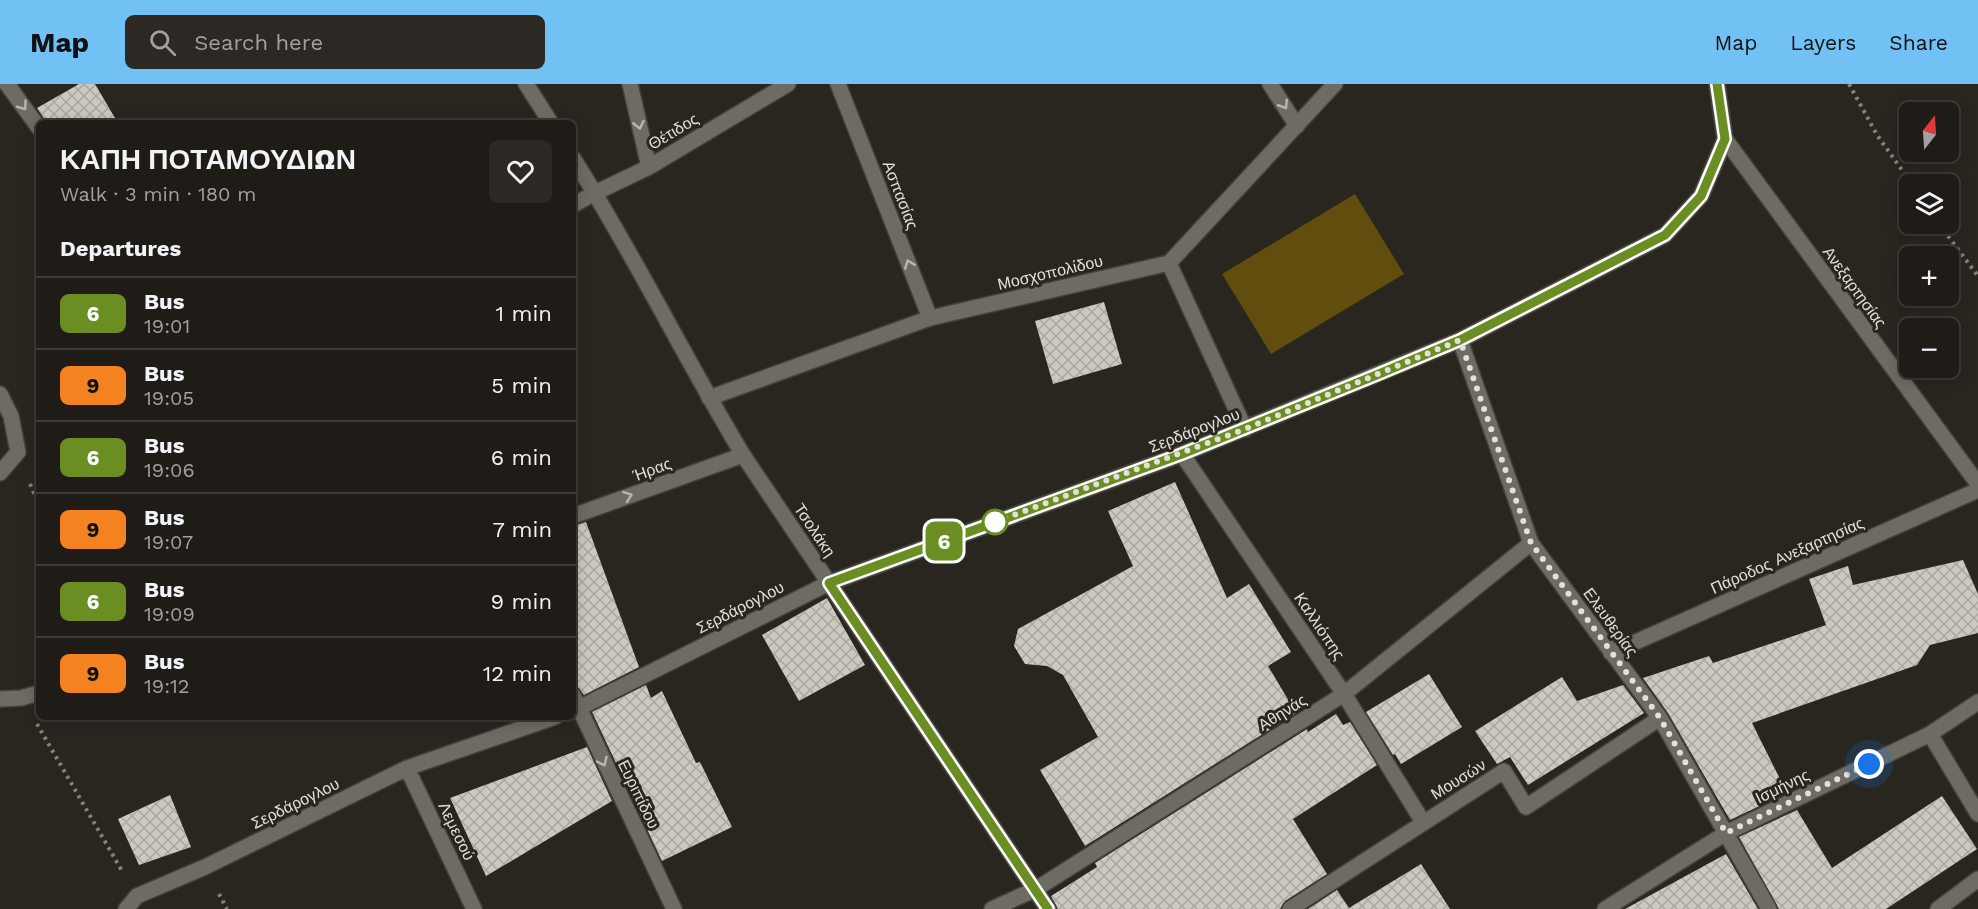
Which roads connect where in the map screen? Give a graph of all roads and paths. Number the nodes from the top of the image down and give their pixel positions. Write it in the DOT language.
graph roads {
  1 [pos="7,84"];
  2 [pos="526,84"];
  3 [pos="630,84"];
  4 [pos="788,84"];
  5 [pos="838,84"];
  6 [pos="1270,84"];
  7 [pos="1335,84"];
  8 [pos="1718,84"];
  9 [pos="1849,84"];
  10 [pos="548,120"];
  11 [pos="36,124"];
  12 [pos="1297,126"];
  13 [pos="1725,139"];
  14 [pos="576,163"];
  15 [pos="649,166"];
  16 [pos="1905,174"];
  17 [pos="595,193"];
  18 [pos="576,203"];
  19 [pos="1946,234"];
  20 [pos="1169,263"];
  21 [pos="1978,264"];
  22 [pos="1971,269"];
  23 [pos="1978,276"];
  24 [pos="930,318"];
  25 [pos="1460,340"];
  26 [pos="0,393"];
  27 [pos="709,398"];
  28 [pos="1245,429"];
  29 [pos="1182,454"];
  30 [pos="743,455"];
  31 [pos="0,473"];
  32 [pos="1978,484"];
  33 [pos="1978,490"];
  34 [pos="576,515"];
  35 [pos="1531,543"];
  36 [pos="829,583"];
  37 [pos="1611,653"];
  38 [pos="36,694"];
  39 [pos="1344,694"];
  40 [pos="21,698"];
  41 [pos="0,699"];
  42 [pos="1978,702"];
  43 [pos="576,705"];
  44 [pos="576,707"];
  45 [pos="1660,718"];
  46 [pos="546,720"];
  47 [pos="1930,734"];
  48 [pos="407,768"];
  49 [pos="1978,814"];
  50 [pos="1423,822"];
  51 [pos="1726,833"];
  52 [pos="1978,879"];
  53 [pos="1036,889"];
  54 [pos="137,896"];
  55 [pos="126,909"];
  56 [pos="474,909"];
  57 [pos="674,909"];
  58 [pos="992,909"];
  59 [pos="1048,909"];
  60 [pos="1290,909"];
  61 [pos="1605,909"];
  62 [pos="1769,909"];
  63 [pos="1938,909"];
  1 -- 11 [label="street, one-way"];
  2 -- 10 [label="street"];
  3 -- 15 [label="street, one-way"];
  4 -- 15 [label="street, Θέτιδος"];
  24 -- 5 [label="street, Ασπασίας, one-way"];
  6 -- 12 [label="street, one-way"];
  7 -- 12 [label="street"];
  8 -- 13 [label="street"];
  9 -- 16 [label="path"];
  12 -- 20 [label="street"];
  13 -- 25 [label="street, Σερδάρογλου"];
  13 -- 32 [label="street, Ανεξαρτησίας"];
  14 -- 17 [label="street, Τσολάκη"];
  15 -- 17 [label="street, Θέτιδος"];
  17 -- 18 [label="street, Θέτιδος"];
  17 -- 27 [label="street, Τσολάκη"];
  19 -- 22 [label="path"];
  20 -- 24 [label="street, Μοσχοπολίδου"];
  20 -- 28 [label="street"];
  21 -- 22 [label="path"];
  22 -- 23 [label="path"];
  24 -- 27 [label="street, Μοσχοπολίδου"];
  25 -- 28 [label="street, Σερδάρογλου"];
  25 -- 35 [label="street, Ελευθερίας"];
  26 -- 31 [label="street"];
  27 -- 30 [label="street, Τσολάκη"];
  28 -- 29 [label="street, Σερδάρογλου"];
  29 -- 36 [label="street, Σερδάρογλου"];
  29 -- 39 [label="street, Καλλιόπης"];
  34 -- 30 [label="street, Ήρας, one-way"];
  30 -- 36 [label="street, Τσολάκη"];
  33 -- 37 [label="street, Πάροδος Ανεξαρτησίας"];
  35 -- 37 [label="street, Ελευθερίας"];
  35 -- 39 [label="street, Αθηνάς"];
  36 -- 43 [label="street, Σερδάρογλου"];
  36 -- 53 [label="street, Τσολάκη"];
  37 -- 45 [label="street, Ελευθερίας"];
  38 -- 40 [label="street"];
  39 -- 50 [label="street, Καλλιόπης"];
  39 -- 53 [label="street, Αθηνάς"];
  40 -- 41 [label="street"];
  40 -- 54 [label="path"];
  42 -- 47 [label="street, Ισμήνης"];
  44 -- 57 [label="street, Ευριπίδου, one-way"];
  45 -- 50 [label="street, Μουσών"];
  45 -- 51 [label="street, Ελευθερίας"];
  46 -- 48 [label="street, Σερδάρογλου"];
  47 -- 49 [label="street"];
  47 -- 51 [label="street, Ισμήνης"];
  48 -- 54 [label="street, Σερδάρογλου"];
  48 -- 56 [label="street, Λεμεσού"];
  50 -- 60 [label="street, Μουσών"];
  51 -- 61 [label="street, Ισμήνης"];
  51 -- 62 [label="street, Ελευθερίας"];
  52 -- 63 [label="street"];
  53 -- 58 [label="street, Αθηνάς"];
  53 -- 59 [label="street, Τσολάκη"];
  54 -- 55 [label="street, Σερδάρογλου"];
}
